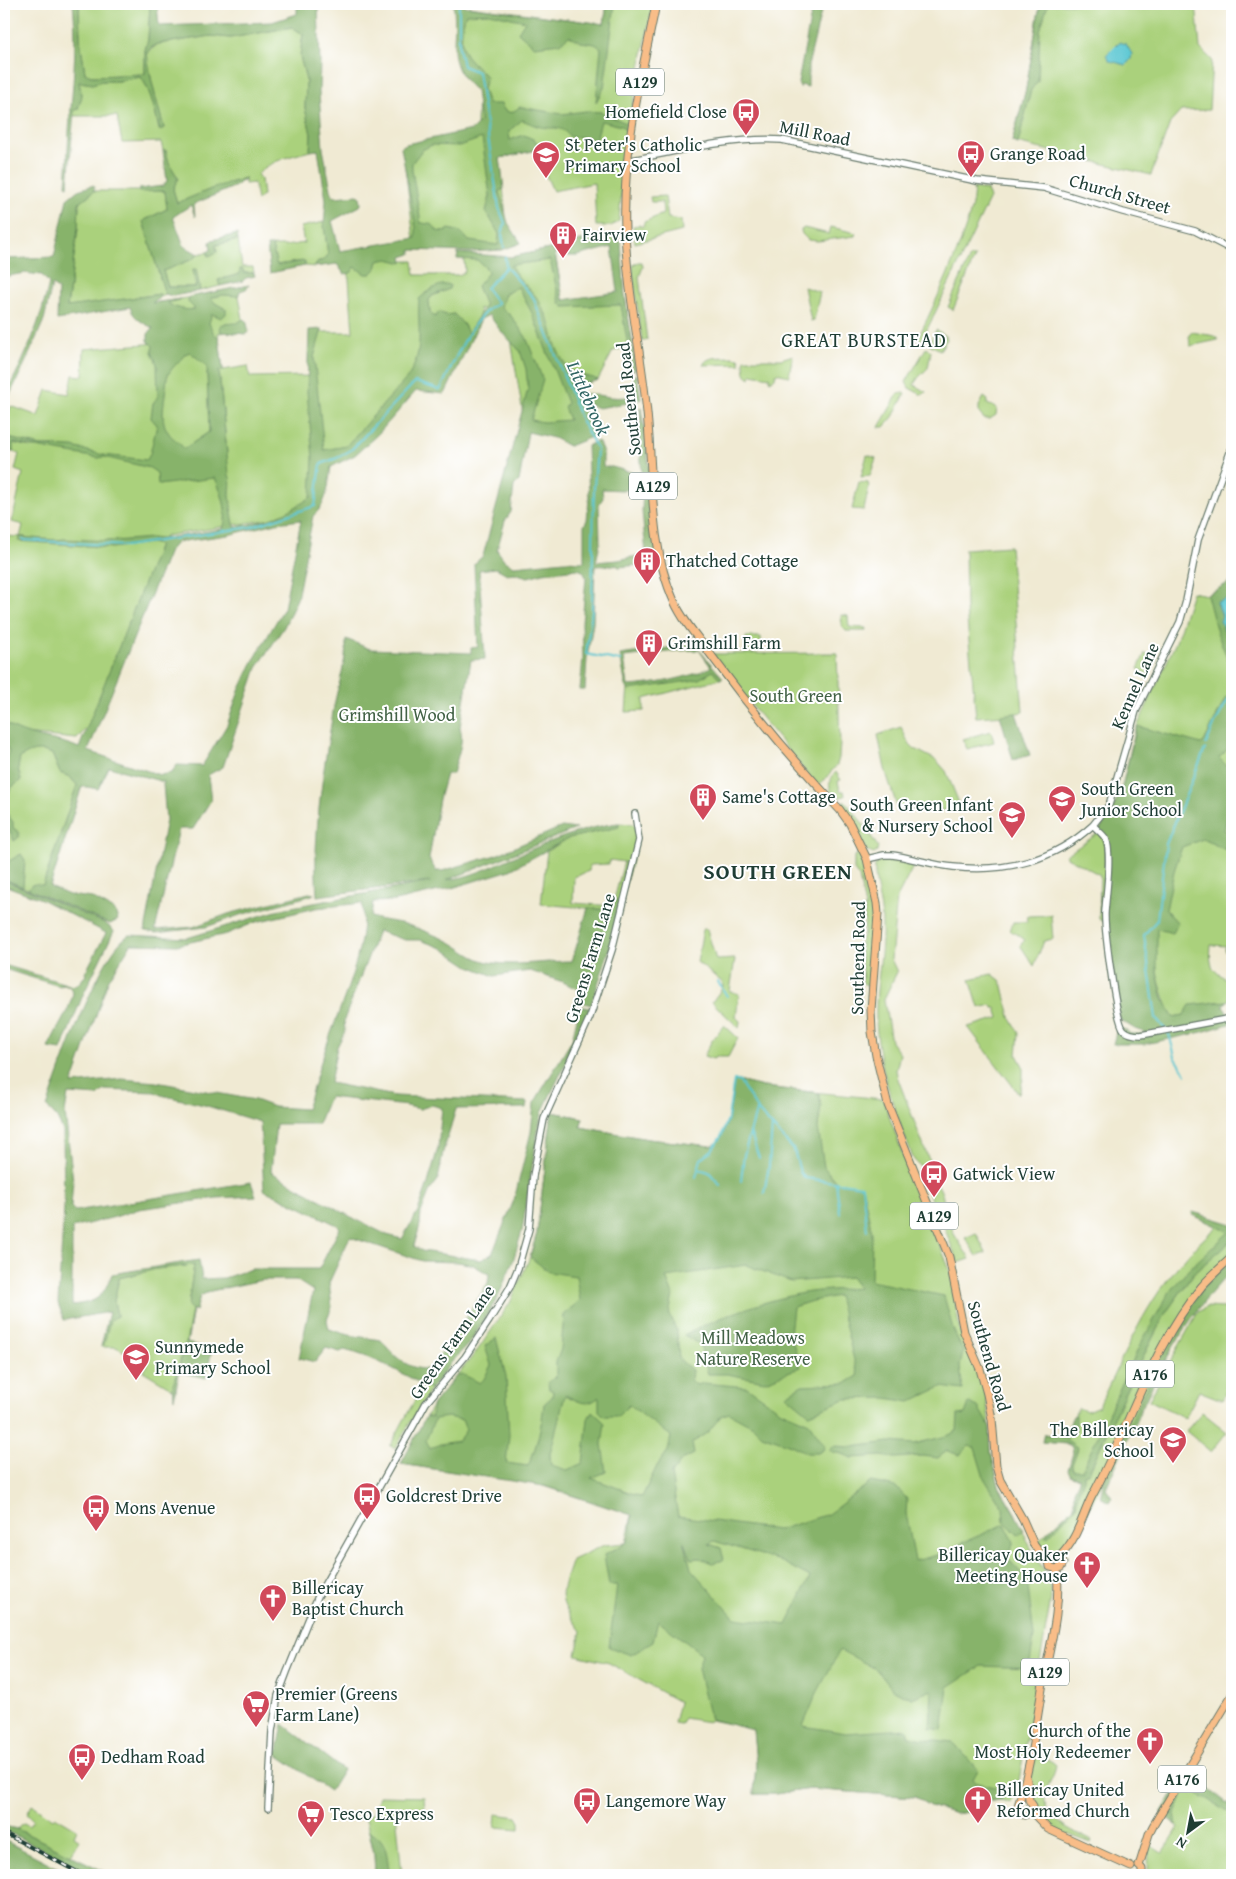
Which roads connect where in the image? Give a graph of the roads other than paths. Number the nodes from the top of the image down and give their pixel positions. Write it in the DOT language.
graph roads {
  1 [pos="656,4"];
  2 [pos="627,161"];
  3 [pos="996,184"];
  4 [pos="1232,250"];
  5 [pos="1232,447"];
  6 [pos="635,814"];
  7 [pos="1093,825"];
  8 [pos="867,859"];
  9 [pos="1232,1018"];
  10 [pos="1232,1257"];
  11 [pos="1060,1556"];
  12 [pos="1048,1560"];
  13 [pos="1057,1570"];
  14 [pos="1232,1695"];
  15 [pos="1027,1774"];
  16 [pos="1029,1800"];
  17 [pos="1019,1802"];
  18 [pos="268,1808"];
  19 [pos="1032,1812"];
  20 [pos="1139,1866"];
  21 [pos="1130,1871"];
  22 [pos="1142,1875"];
  1 -- 2 [label="main road, Southend Road / A129"];
  2 -- 3 [label="street, Mill Road"];
  2 -- 8 [label="main road, Southend Road / A129"];
  3 -- 4 [label="street, Church Street"];
  5 -- 7 [label="street, Kennel Lane"];
  6 -- 18 [label="street, Greens Farm Lane"];
  7 -- 8 [label="street, Kennel Lane"];
  7 -- 9 [label="street"];
  8 -- 12 [label="main road, Southend Road / A129"];
  10 -- 11 [label="main road, A176"];
  11 -- 12 [label="main road"];
  11 -- 13 [label="main road, A129"];
  12 -- 13 [label="main road, A129"];
  13 -- 15 [label="main road, A129"];
  14 -- 20 [label="main road, A176"];
  15 -- 16 [label="main road, A129"];
  15 -- 17 [label="main road, A129"];
  16 -- 17 [label="main road"];
  16 -- 19 [label="main road, A129"];
  17 -- 19 [label="main road, A129"];
  19 -- 21 [label="main road, A129"];
  20 -- 21 [label="main road"];
  20 -- 22 [label="main road"];
}
